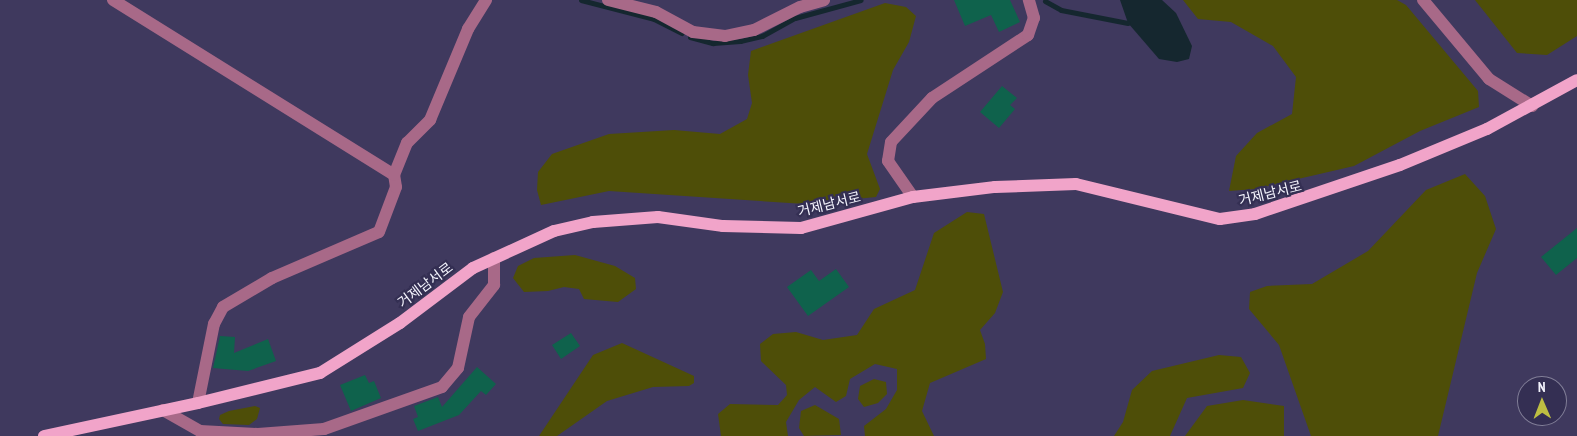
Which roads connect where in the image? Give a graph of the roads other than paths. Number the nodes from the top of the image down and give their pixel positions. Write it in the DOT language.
graph roads {
  1 [pos="114,0"];
  2 [pos="486,0"];
  3 [pos="608,0"];
  4 [pos="824,0"];
  5 [pos="1029,0"];
  6 [pos="1423,0"];
  7 [pos="1577,80"];
  8 [pos="1532,106"];
  9 [pos="394,175"];
  10 [pos="913,197"];
  11 [pos="494,258"];
  12 [pos="198,403"];
  13 [pos="163,410"];
  14 [pos="86,430"];
  15 [pos="44,436"];
  1 -- 9 [label="lane"];
  2 -- 9 [label="lane"];
  3 -- 4 [label="lane"];
  5 -- 10 [label="lane"];
  6 -- 8 [label="lane"];
  7 -- 8 [label="main road, 거제남서로"];
  8 -- 10 [label="main road, 거제남서로"];
  9 -- 12 [label="lane"];
  10 -- 11 [label="main road, 거제남서로"];
  11 -- 12 [label="main road, 거제남서로"];
  11 -- 13 [label="lane"];
  12 -- 13 [label="main road, 거제남서로"];
  13 -- 14 [label="main road, 거제남서로"];
  14 -- 15 [label="main road, 거제남서로"];
}
